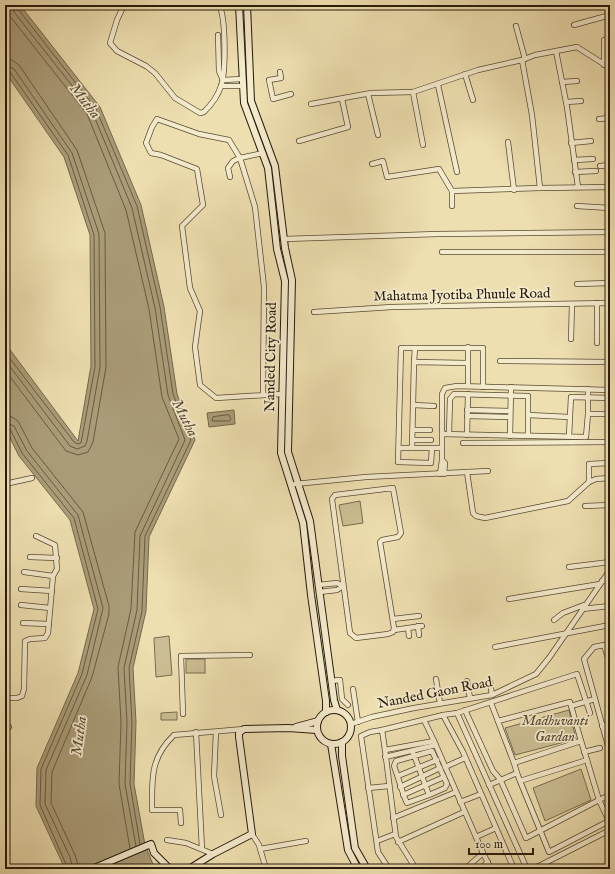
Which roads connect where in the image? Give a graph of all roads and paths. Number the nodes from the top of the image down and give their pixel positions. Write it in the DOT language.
graph roads {
  1 [pos="124,5"];
  2 [pos="220,5"];
  3 [pos="239,5"];
  4 [pos="247,5"];
  5 [pos="610,15"];
  6 [pos="574,25"];
  7 [pos="516,26"];
  8 [pos="218,35"];
  9 [pos="610,39"];
  10 [pos="556,51"];
  11 [pos="523,59"];
  12 [pos="604,65"];
  13 [pos="610,68"];
  14 [pos="280,72"];
  15 [pos="466,74"];
  16 [pos="222,79"];
  17 [pos="577,81"];
  18 [pos="562,82"];
  19 [pos="242,83"];
  20 [pos="438,85"];
  21 [pos="221,86"];
  22 [pos="413,92"];
  23 [pos="291,94"];
  24 [pos="368,94"];
  25 [pos="342,99"];
  26 [pos="473,100"];
  27 [pos="581,101"];
  28 [pos="566,102"];
  29 [pos="311,104"];
  30 [pos="610,118"];
  31 [pos="598,119"];
  32 [pos="378,135"];
  33 [pos="299,141"];
  34 [pos="591,141"];
  35 [pos="508,142"];
  36 [pos="572,143"];
  37 [pos="423,145"];
  38 [pos="263,153"];
  39 [pos="240,158"];
  40 [pos="593,159"];
  41 [pos="574,160"];
  42 [pos="372,164"];
  43 [pos="610,165"];
  44 [pos="600,166"];
  45 [pos="596,171"];
  46 [pos="457,172"];
  47 [pos="575,172"];
  48 [pos="230,178"];
  49 [pos="578,187"];
  50 [pos="610,187"];
  51 [pos="540,188"];
  52 [pos="514,190"];
  53 [pos="452,191"];
  54 [pos="452,206"];
  55 [pos="577,206"];
  56 [pos="610,208"];
  57 [pos="610,232"];
  58 [pos="284,239"];
  59 [pos="442,252"];
  60 [pos="610,252"];
  61 [pos="289,268"];
  62 [pos="282,270"];
  63 [pos="610,283"];
  64 [pos="577,284"];
  65 [pos="597,303"];
  66 [pos="610,303"];
  67 [pos="572,304"];
  68 [pos="314,312"];
  69 [pos="571,339"];
  70 [pos="597,343"];
  71 [pos="415,348"];
  72 [pos="468,348"];
  73 [pos="500,361"];
  74 [pos="414,362"];
  75 [pos="610,362"];
  76 [pos="468,363"];
  77 [pos="468,386"];
  78 [pos="483,387"];
  79 [pos="511,387"];
  80 [pos="588,389"];
  81 [pos="610,390"];
  82 [pos="263,394"];
  83 [pos="282,394"];
  84 [pos="468,394"];
  85 [pos="511,396"];
  86 [pos="588,397"];
  87 [pos="610,398"];
  88 [pos="413,405"];
  89 [pos="434,406"];
  90 [pos="467,410"];
  91 [pos="510,411"];
  92 [pos="588,414"];
  93 [pos="610,414"];
  94 [pos="528,415"];
  95 [pos="467,416"];
  96 [pos="569,416"];
  97 [pos="510,417"];
  98 [pos="413,430"];
  99 [pos="430,430"];
  100 [pos="442,434"];
  101 [pos="449,434"];
  102 [pos="466,435"];
  103 [pos="510,436"];
  104 [pos="528,436"];
  105 [pos="569,436"];
  106 [pos="412,440"];
  107 [pos="431,440"];
  108 [pos="610,442"];
  109 [pos="463,443"];
  110 [pos="399,448"];
  111 [pos="412,448"];
  112 [pos="432,448"];
  113 [pos="442,448"];
  114 [pos="610,463"];
  115 [pos="488,471"];
  116 [pos="467,472"];
  117 [pos="442,474"];
  118 [pos="32,478"];
  119 [pos="610,478"];
  120 [pos="589,482"];
  121 [pos="297,483"];
  122 [pos="5,484"];
  123 [pos="290,484"];
  124 [pos="610,505"];
  125 [pos="585,506"];
  126 [pos="36,536"];
  127 [pos="30,557"];
  128 [pos="57,558"];
  129 [pos="610,562"];
  130 [pos="569,567"];
  131 [pos="610,570"];
  132 [pos="24,572"];
  133 [pos="53,576"];
  134 [pos="610,581"];
  135 [pos="601,583"];
  136 [pos="318,585"];
  137 [pos="343,586"];
  138 [pos="21,589"];
  139 [pos="52,591"];
  140 [pos="319,592"];
  141 [pos="509,599"];
  142 [pos="21,605"];
  143 [pos="610,606"];
  144 [pos="583,607"];
  145 [pos="50,608"];
  146 [pos="419,616"];
  147 [pos="393,620"];
  148 [pos="554,620"];
  149 [pos="23,623"];
  150 [pos="49,624"];
  151 [pos="610,625"];
  152 [pos="408,628"];
  153 [pos="394,630"];
  154 [pos="566,633"];
  155 [pos="419,635"];
  156 [pos="409,636"];
  157 [pos="610,644"];
  158 [pos="604,645"];
  159 [pos="495,647"];
  160 [pos="250,655"];
  161 [pos="610,664"];
  162 [pos="436,679"];
  163 [pos="331,681"];
  164 [pos="467,681"];
  165 [pos="490,682"];
  166 [pos="353,689"];
  167 [pos="492,695"];
  168 [pos="5,698"];
  169 [pos="470,698"];
  170 [pos="595,699"];
  171 [pos="587,702"];
  172 [pos="440,703"];
  173 [pos="490,703"];
  174 [pos="348,704"];
  175 [pos="571,706"];
  176 [pos="337,710"];
  177 [pos="465,710"];
  178 [pos="326,712"];
  179 [pos="590,713"];
  180 [pos="183,714"];
  181 [pos="443,715"];
  182 [pos="458,715"];
  183 [pos="424,720"];
  184 [pos="318,721"];
  185 [pos="498,721"];
  186 [pos="358,722"];
  187 [pos="610,723"];
  188 [pos="351,724"];
  189 [pos="602,726"];
  190 [pos="288,728"];
  191 [pos="244,729"];
  192 [pos="318,730"];
  193 [pos="382,730"];
  194 [pos="196,732"];
  195 [pos="216,732"];
  196 [pos="581,741"];
  197 [pos="342,742"];
  198 [pos="435,743"];
  199 [pos="331,744"];
  200 [pos="600,748"];
  201 [pos="384,750"];
  202 [pos="584,752"];
  203 [pos="413,753"];
  204 [pos="610,753"];
  205 [pos="385,757"];
  206 [pos="465,758"];
  207 [pos="437,760"];
  208 [pos="587,760"];
  209 [pos="514,763"];
  210 [pos="419,768"];
  211 [pos="443,768"];
  212 [pos="517,773"];
  213 [pos="398,776"];
  214 [pos="422,777"];
  215 [pos="444,777"];
  216 [pos="500,779"];
  217 [pos="520,781"];
  218 [pos="489,785"];
  219 [pos="389,786"];
  220 [pos="426,786"];
  221 [pos="400,787"];
  222 [pos="368,788"];
  223 [pos="456,792"];
  224 [pos="481,794"];
  225 [pos="403,795"];
  226 [pos="429,795"];
  227 [pos="610,795"];
  228 [pos="598,800"];
  229 [pos="460,802"];
  230 [pos="464,812"];
  231 [pos="221,815"];
  232 [pos="393,818"];
  233 [pos="181,823"];
  234 [pos="496,828"];
  235 [pos="610,830"];
  236 [pos="540,832"];
  237 [pos="252,834"];
  238 [pos="395,834"];
  239 [pos="476,838"];
  240 [pos="168,840"];
  241 [pos="377,841"];
  242 [pos="306,842"];
  243 [pos="398,842"];
  244 [pos="202,849"];
  245 [pos="260,849"];
  246 [pos="483,852"];
  247 [pos="213,854"];
  248 [pos="488,862"];
  249 [pos="92,869"];
  250 [pos="170,869"];
  251 [pos="189,869"];
  252 [pos="266,869"];
  253 [pos="358,869"];
  254 [pos="368,869"];
  255 [pos="389,869"];
  256 [pos="416,869"];
  257 [pos="465,869"];
  258 [pos="480,869"];
  259 [pos="491,869"];
  260 [pos="514,869"];
  261 [pos="527,869"];
  262 [pos="533,869"];
  1 -- 21 [label="street"];
  2 -- 16 [label="street"];
  3 -- 19 [label="street, Nanded City Road"];
  4 -- 58 [label="street, Nanded City Road"];
  5 -- 6 [label="street"];
  7 -- 11 [label="street"];
  8 -- 16 [label="street"];
  9 -- 12 [label="street"];
  10 -- 11 [label="street"];
  10 -- 12 [label="street"];
  10 -- 18 [label="street"];
  11 -- 15 [label="street"];
  11 -- 51 [label="street"];
  12 -- 13 [label="street"];
  14 -- 23 [label="street"];
  15 -- 20 [label="street"];
  15 -- 26 [label="street"];
  16 -- 19 [label="street"];
  16 -- 21 [label="street"];
  17 -- 18 [label="street"];
  18 -- 28 [label="street"];
  19 -- 21 [label="street"];
  19 -- 38 [label="street, Nanded City Road"];
  20 -- 22 [label="street"];
  20 -- 46 [label="street"];
  22 -- 24 [label="street"];
  22 -- 37 [label="street"];
  24 -- 25 [label="street"];
  24 -- 32 [label="street"];
  25 -- 29 [label="street"];
  25 -- 33 [label="street"];
  27 -- 28 [label="street"];
  28 -- 36 [label="street"];
  30 -- 31 [label="street"];
  34 -- 36 [label="street"];
  35 -- 52 [label="street"];
  36 -- 41 [label="street"];
  38 -- 39 [label="street"];
  38 -- 62 [label="street, Nanded City Road"];
  39 -- 48 [label="street"];
  39 -- 82 [label="street"];
  39 -- 82 [label="street"];
  40 -- 41 [label="street"];
  41 -- 47 [label="street"];
  42 -- 53 [label="street"];
  43 -- 44 [label="street"];
  45 -- 47 [label="street"];
  47 -- 49 [label="street"];
  49 -- 50 [label="street"];
  49 -- 51 [label="street"];
  51 -- 52 [label="street"];
  52 -- 53 [label="street"];
  53 -- 54 [label="street"];
  55 -- 56 [label="street"];
  57 -- 58 [label="street"];
  58 -- 61 [label="street, Nanded City Road"];
  59 -- 60 [label="street"];
  61 -- 62 [label="street"];
  61 -- 121 [label="street, Nanded City Road"];
  62 -- 83 [label="street, Nanded City Road"];
  63 -- 64 [label="street"];
  65 -- 66 [label="street, Mahatma Jyotiba Phuule Road"];
  65 -- 67 [label="street, Mahatma Jyotiba Phuule Road"];
  65 -- 70 [label="street"];
  67 -- 68 [label="street, Mahatma Jyotiba Phuule Road"];
  67 -- 69 [label="street"];
  71 -- 72 [label="street"];
  71 -- 74 [label="street"];
  71 -- 110 [label="street"];
  72 -- 76 [label="street"];
  72 -- 78 [label="street"];
  73 -- 75 [label="street"];
  74 -- 76 [label="street"];
  74 -- 88 [label="street"];
  76 -- 77 [label="street"];
  77 -- 78 [label="street"];
  77 -- 100 [label="street"];
  78 -- 79 [label="street"];
  79 -- 80 [label="street"];
  79 -- 85 [label="street"];
  80 -- 81 [label="street"];
  80 -- 86 [label="street"];
  82 -- 83 [label="street"];
  83 -- 123 [label="street, Nanded City Road"];
  84 -- 85 [label="street"];
  84 -- 90 [label="street"];
  84 -- 101 [label="street"];
  85 -- 91 [label="street"];
  85 -- 94 [label="street"];
  86 -- 87 [label="street"];
  86 -- 92 [label="street"];
  86 -- 96 [label="street"];
  88 -- 89 [label="street"];
  88 -- 98 [label="street"];
  90 -- 91 [label="street"];
  90 -- 95 [label="street"];
  91 -- 97 [label="street"];
  92 -- 93 [label="street"];
  92 -- 105 [label="street"];
  94 -- 96 [label="street"];
  94 -- 104 [label="street"];
  95 -- 97 [label="street"];
  95 -- 102 [label="street"];
  96 -- 105 [label="street"];
  97 -- 103 [label="street"];
  98 -- 99 [label="street"];
  98 -- 106 [label="street"];
  100 -- 101 [label="street"];
  100 -- 113 [label="street"];
  101 -- 102 [label="street"];
  102 -- 103 [label="street"];
  103 -- 104 [label="street"];
  104 -- 105 [label="street"];
  106 -- 107 [label="street"];
  106 -- 111 [label="street"];
  108 -- 109 [label="street"];
  110 -- 111 [label="street"];
  110 -- 112 [label="street"];
  111 -- 112 [label="street"];
  112 -- 113 [label="street"];
  113 -- 117 [label="street"];
  114 -- 120 [label="street"];
  115 -- 116 [label="street"];
  116 -- 117 [label="street"];
  116 -- 120 [label="street"];
  117 -- 121 [label="street"];
  118 -- 122 [label="street"];
  119 -- 120 [label="street"];
  121 -- 123 [label="street"];
  121 -- 136 [label="street, Nanded City Road"];
  123 -- 178 [label="street, Nanded City Road"];
  124 -- 125 [label="street"];
  126 -- 128 [label="street"];
  127 -- 128 [label="street"];
  128 -- 133 [label="street"];
  129 -- 130 [label="street"];
  131 -- 135 [label="street, Nanded Gaon Road"];
  132 -- 133 [label="street"];
  133 -- 139 [label="street"];
  134 -- 135 [label="street"];
  135 -- 141 [label="street"];
  135 -- 144 [label="street, Nanded Gaon Road"];
  136 -- 137 [label="street"];
  136 -- 140 [label="street, Nanded City Road"];
  137 -- 140 [label="street"];
  137 -- 147 [label="street"];
  137 -- 153 [label="street"];
  138 -- 139 [label="street"];
  139 -- 145 [label="street"];
  140 -- 163 [label="street, Nanded City Road"];
  142 -- 145 [label="street"];
  143 -- 144 [label="street"];
  144 -- 148 [label="street"];
  144 -- 154 [label="street, Nanded Gaon Road"];
  145 -- 150 [label="street"];
  146 -- 147 [label="street"];
  147 -- 153 [label="street"];
  149 -- 150 [label="street"];
  150 -- 168 [label="street"];
  151 -- 154 [label="street"];
  152 -- 153 [label="street"];
  152 -- 155 [label="street"];
  152 -- 156 [label="street"];
  154 -- 159 [label="street"];
  154 -- 167 [label="street, Nanded Gaon Road"];
  157 -- 158 [label="street"];
  158 -- 161 [label="street"];
  158 -- 170 [label="street"];
  160 -- 180 [label="street"];
  162 -- 172 [label="street"];
  163 -- 174 [label="street"];
  163 -- 176 [label="street, Nanded City Road"];
  164 -- 169 [label="street"];
  165 -- 167 [label="street"];
  166 -- 186 [label="street"];
  167 -- 169 [label="street, Nanded Gaon Road"];
  169 -- 172 [label="street, Nanded Gaon Road"];
  170 -- 171 [label="street"];
  170 -- 189 [label="street"];
  171 -- 173 [label="street"];
  171 -- 175 [label="street"];
  171 -- 179 [label="street"];
  172 -- 186 [label="street, Nanded Gaon Road"];
  173 -- 177 [label="street"];
  173 -- 185 [label="street"];
  175 -- 185 [label="street"];
  175 -- 196 [label="street"];
  176 -- 178 [label="street"];
  176 -- 188 [label="street"];
  177 -- 182 [label="street"];
  177 -- 216 [label="street"];
  178 -- 184 [label="street"];
  181 -- 182 [label="street"];
  181 -- 183 [label="street"];
  181 -- 206 [label="street"];
  182 -- 218 [label="street"];
  183 -- 193 [label="street"];
  183 -- 198 [label="street"];
  184 -- 190 [label="street"];
  184 -- 192 [label="street"];
  185 -- 209 [label="street"];
  186 -- 188 [label="street, Nanded Gaon Road"];
  187 -- 189 [label="street"];
  188 -- 197 [label="street"];
  189 -- 204 [label="street"];
  190 -- 191 [label="street"];
  190 -- 192 [label="street"];
  191 -- 195 [label="street"];
  191 -- 237 [label="street"];
  192 -- 199 [label="street"];
  193 -- 201 [label="street"];
  193 -- 222 [label="street"];
  194 -- 195 [label="street"];
  194 -- 233 [label="street"];
  194 -- 244 [label="street"];
  195 -- 231 [label="street"];
  196 -- 202 [label="street"];
  196 -- 209 [label="street"];
  197 -- 199 [label="street"];
  197 -- 254 [label="street"];
  198 -- 201 [label="street"];
  198 -- 203 [label="street"];
  198 -- 211 [label="street"];
  199 -- 253 [label="street"];
  200 -- 202 [label="street"];
  201 -- 205 [label="street"];
  202 -- 208 [label="street"];
  203 -- 205 [label="street"];
  203 -- 207 [label="street"];
  203 -- 210 [label="street"];
  203 -- 213 [label="street"];
  205 -- 219 [label="street"];
  206 -- 211 [label="street"];
  206 -- 224 [label="street"];
  207 -- 210 [label="street"];
  207 -- 211 [label="street"];
  208 -- 217 [label="street"];
  208 -- 228 [label="street"];
  209 -- 212 [label="street"];
  210 -- 213 [label="street"];
  210 -- 214 [label="street"];
  211 -- 214 [label="street"];
  211 -- 215 [label="street"];
  211 -- 223 [label="street"];
  212 -- 216 [label="street"];
  212 -- 217 [label="street"];
  213 -- 221 [label="street"];
  214 -- 220 [label="street"];
  214 -- 221 [label="street"];
  215 -- 220 [label="street"];
  215 -- 226 [label="street"];
  216 -- 218 [label="street"];
  216 -- 236 [label="street"];
  217 -- 236 [label="street"];
  218 -- 261 [label="street"];
  219 -- 222 [label="street"];
  219 -- 232 [label="street"];
  220 -- 225 [label="street"];
  220 -- 226 [label="street"];
  221 -- 225 [label="street"];
  222 -- 241 [label="street"];
  223 -- 229 [label="street"];
  223 -- 232 [label="street"];
  224 -- 229 [label="street"];
  224 -- 234 [label="street"];
  225 -- 226 [label="street"];
  227 -- 228 [label="street"];
  228 -- 236 [label="street"];
  228 -- 236 [label="street"];
  229 -- 230 [label="street"];
  230 -- 239 [label="street"];
  230 -- 243 [label="street"];
  232 -- 238 [label="street"];
  234 -- 239 [label="street"];
  234 -- 260 [label="street"];
  235 -- 262 [label="street"];
  237 -- 245 [label="street"];
  237 -- 247 [label="street"];
  238 -- 241 [label="street"];
  238 -- 243 [label="street"];
  239 -- 246 [label="street"];
  240 -- 244 [label="street"];
  241 -- 255 [label="street"];
  242 -- 245 [label="street"];
  243 -- 256 [label="street"];
  244 -- 247 [label="street"];
  245 -- 252 [label="street"];
  246 -- 248 [label="street"];
  246 -- 257 [label="street"];
  247 -- 251 [label="street"];
  248 -- 258 [label="street"];
  248 -- 259 [label="street"];
  249 -- 250 [label="street"];
}
